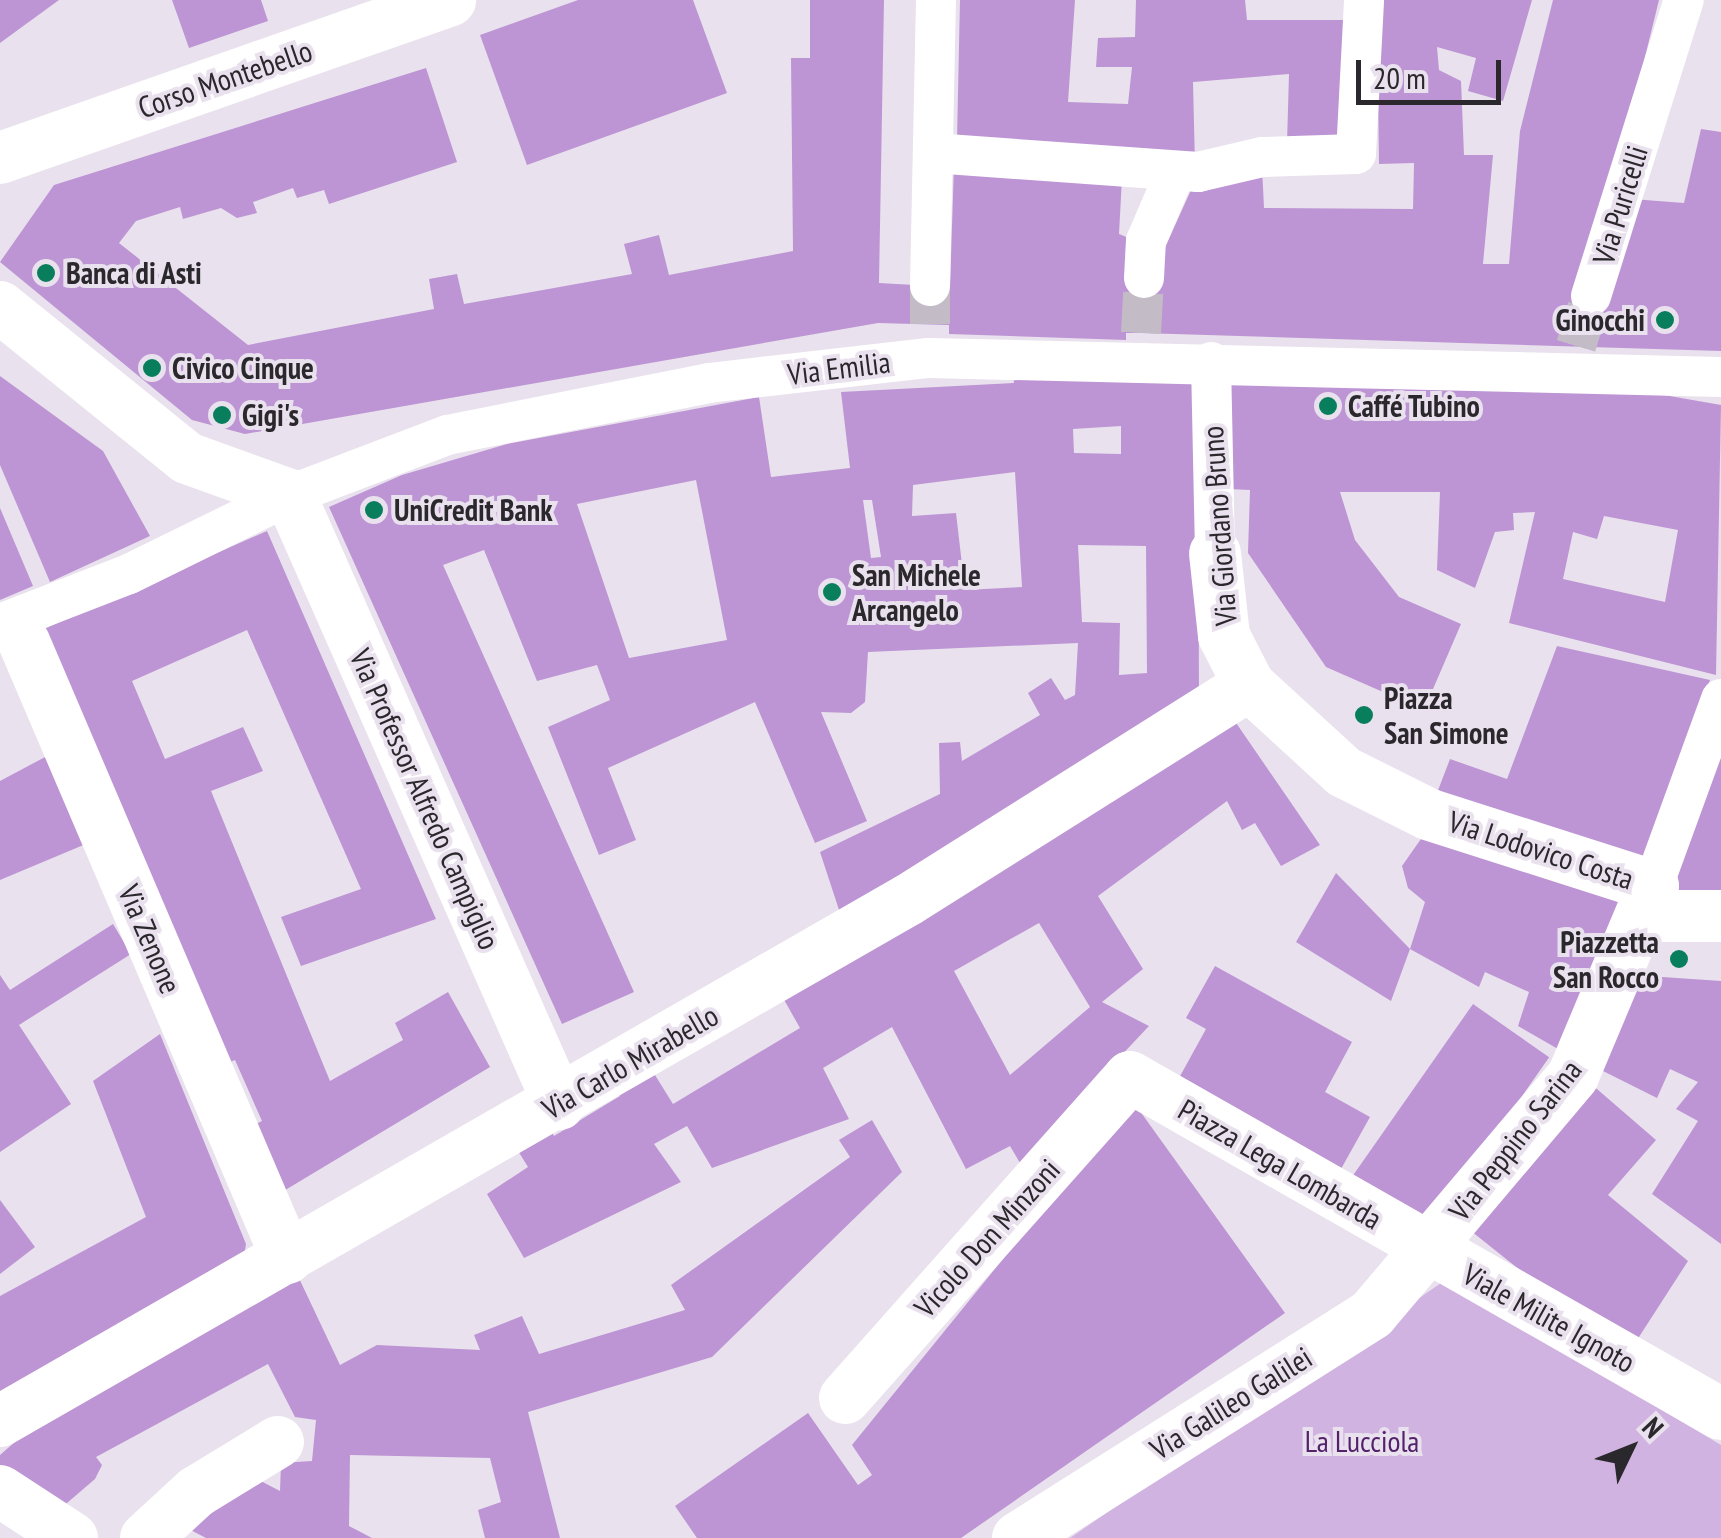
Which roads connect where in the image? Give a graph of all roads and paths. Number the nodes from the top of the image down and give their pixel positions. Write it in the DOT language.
graph roads {
  1 [pos="936,0"];
  2 [pos="1364,0"];
  3 [pos="1684,0"];
  4 [pos="418,5"];
  5 [pos="933,153"];
  6 [pos="0,158"];
  7 [pos="1176,171"];
  8 [pos="1144,278"];
  9 [pos="1592,296"];
  10 [pos="0,308"];
  11 [pos="930,323"];
  12 [pos="1211,362"];
  13 [pos="1721,377"];
  14 [pos="290,494"];
  15 [pos="1214,553"];
  16 [pos="13,628"];
  17 [pos="1250,685"];
  18 [pos="1721,699"];
  19 [pos="1649,901"];
  20 [pos="1721,916"];
  21 [pos="1130,1077"];
  22 [pos="559,1104"];
  23 [pos="1429,1251"];
  24 [pos="287,1258"];
  25 [pos="845,1398"];
  26 [pos="1721,1414"];
  27 [pos="0,1421"];
  28 [pos="278,1442"];
  29 [pos="0,1491"];
  30 [pos="72,1538"];
  31 [pos="146,1538"];
  32 [pos="1018,1538"];
  1 -- 5 [label="street"];
  2 -- 7 [label="street"];
  3 -- 9 [label="street, Via Puricelli"];
  4 -- 6 [label="street, Corso Montebello"];
  5 -- 7 [label="street"];
  5 -- 11 [label="street"];
  7 -- 8 [label="street"];
  10 -- 14 [label="street"];
  11 -- 12 [label="street, Via Emilia"];
  11 -- 14 [label="street, Via Emilia"];
  12 -- 13 [label="street, Via Emilia"];
  12 -- 15 [label="street, Via Giordano Bruno"];
  14 -- 16 [label="street, Via Emilia"];
  14 -- 22 [label="street, Via Professor Alfredo Campiglio"];
  15 -- 17 [label="street, Via Giordano Bruno"];
  16 -- 24 [label="street, Via Zenone"];
  17 -- 19 [label="street, Via Lodovico Costa"];
  17 -- 22 [label="street, Via Carlo Mirabello"];
  18 -- 19 [label="street"];
  19 -- 20 [label="street, Via Lodovico Costa"];
  19 -- 23 [label="street, Via Peppino Sarina"];
  21 -- 23 [label="street, Piazza Lega Lombarda"];
  21 -- 25 [label="street, Vicolo Don Minzoni"];
  22 -- 24 [label="street, Via Carlo Mirabello"];
  23 -- 26 [label="street, Viale Milite Ignoto"];
  23 -- 32 [label="street, Via Galileo Galilei"];
  24 -- 27 [label="street, Via Carlo Mirabello"];
  28 -- 31 [label="street"];
  29 -- 30 [label="street"];
}
